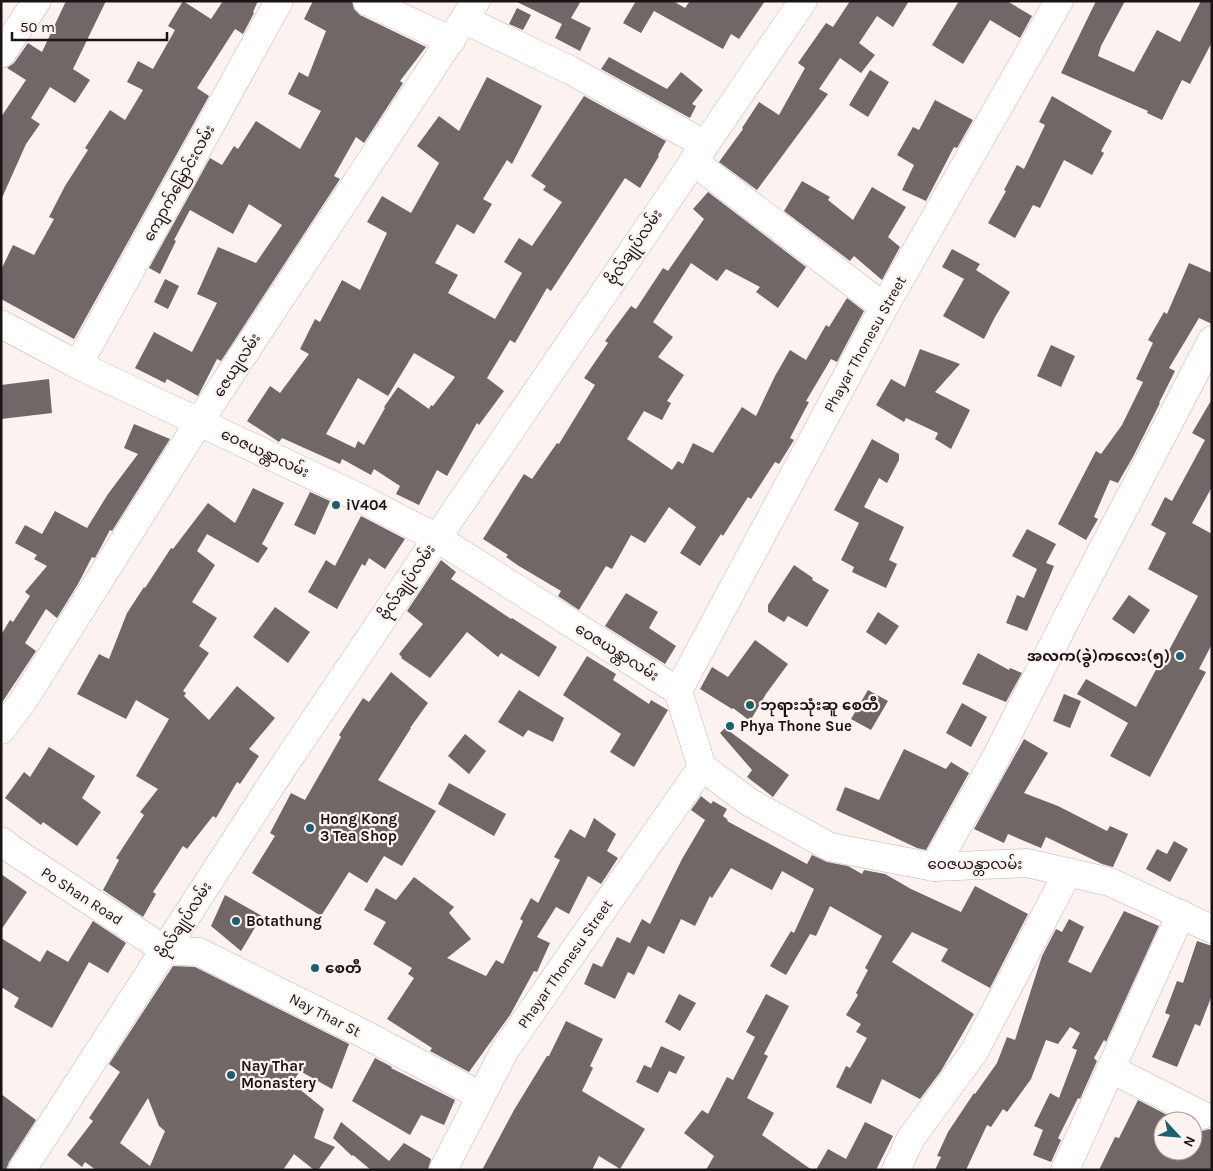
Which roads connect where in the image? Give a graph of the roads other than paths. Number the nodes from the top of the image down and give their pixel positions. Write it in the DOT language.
graph roads {
  1 [pos="37,1"];
  2 [pos="279,1"];
  3 [pos="367,1"];
  4 [pos="803,1"];
  5 [pos="1059,1"];
  6 [pos="464,21"];
  7 [pos="1,54"];
  8 [pos="699,153"];
  9 [pos="884,307"];
  10 [pos="1,324"];
  11 [pos="1212,340"];
  12 [pos="78,365"];
  13 [pos="199,422"];
  14 [pos="437,538"];
  15 [pos="678,691"];
  16 [pos="1,730"];
  17 [pos="702,767"];
  18 [pos="1,841"];
  19 [pos="934,867"];
  20 [pos="1068,872"];
  21 [pos="1181,914"];
  22 [pos="1212,929"];
  23 [pos="164,950"];
  24 [pos="1111,1069"];
  25 [pos="481,1096"];
  26 [pos="1194,1111"];
  27 [pos="22,1170"];
  28 [pos="443,1170"];
  29 [pos="896,1170"];
  30 [pos="1065,1170"];
  1 -- 7 [label="street"];
  2 -- 12 [label="street, ကျောက်မြောင်းလမ်း"];
  3 -- 6 [label="street"];
  4 -- 8 [label="street, ဗိုလ်ချုပ်လမ်း"];
  5 -- 9 [label="street, Phayar Thonesu Street"];
  6 -- 8 [label="street"];
  6 -- 13 [label="street, ဇေယျလမ်း"];
  8 -- 9 [label="street"];
  8 -- 14 [label="street, ဗိုလ်ချုပ်လမ်း"];
  9 -- 15 [label="street, Phayar Thonesu Street"];
  10 -- 12 [label="street, ဝေဇယန္တာလမ်း"];
  11 -- 19 [label="street"];
  12 -- 13 [label="street, ဝေဇယန္တာလမ်း"];
  13 -- 14 [label="street, ဝေဇယန္တာလမ်း"];
  13 -- 16 [label="street, ဇေယျလမ်း"];
  14 -- 15 [label="street, ဝေဇယန္တာလမ်း"];
  14 -- 23 [label="street, ဗိုလ်ချုပ်လမ်း"];
  15 -- 17 [label="street"];
  17 -- 19 [label="street, ဝေဇယန္တာလမ်း"];
  17 -- 25 [label="street, Phayar Thonesu Street"];
  18 -- 23 [label="street, Po Shan Road"];
  19 -- 20 [label="street, ဝေဇယန္တာလမ်း"];
  20 -- 21 [label="street, ဝေဇယန္တာလမ်း"];
  20 -- 29 [label="street"];
  21 -- 22 [label="street, ဝေဇယန္တာလမ်း"];
  21 -- 24 [label="street"];
  23 -- 25 [label="street, Nay Thar St"];
  23 -- 27 [label="street, ဗိုလ်ချုပ်လမ်း"];
  24 -- 26 [label="street"];
  24 -- 30 [label="street"];
  25 -- 28 [label="street, Phayar Thonesu Street"];
}
